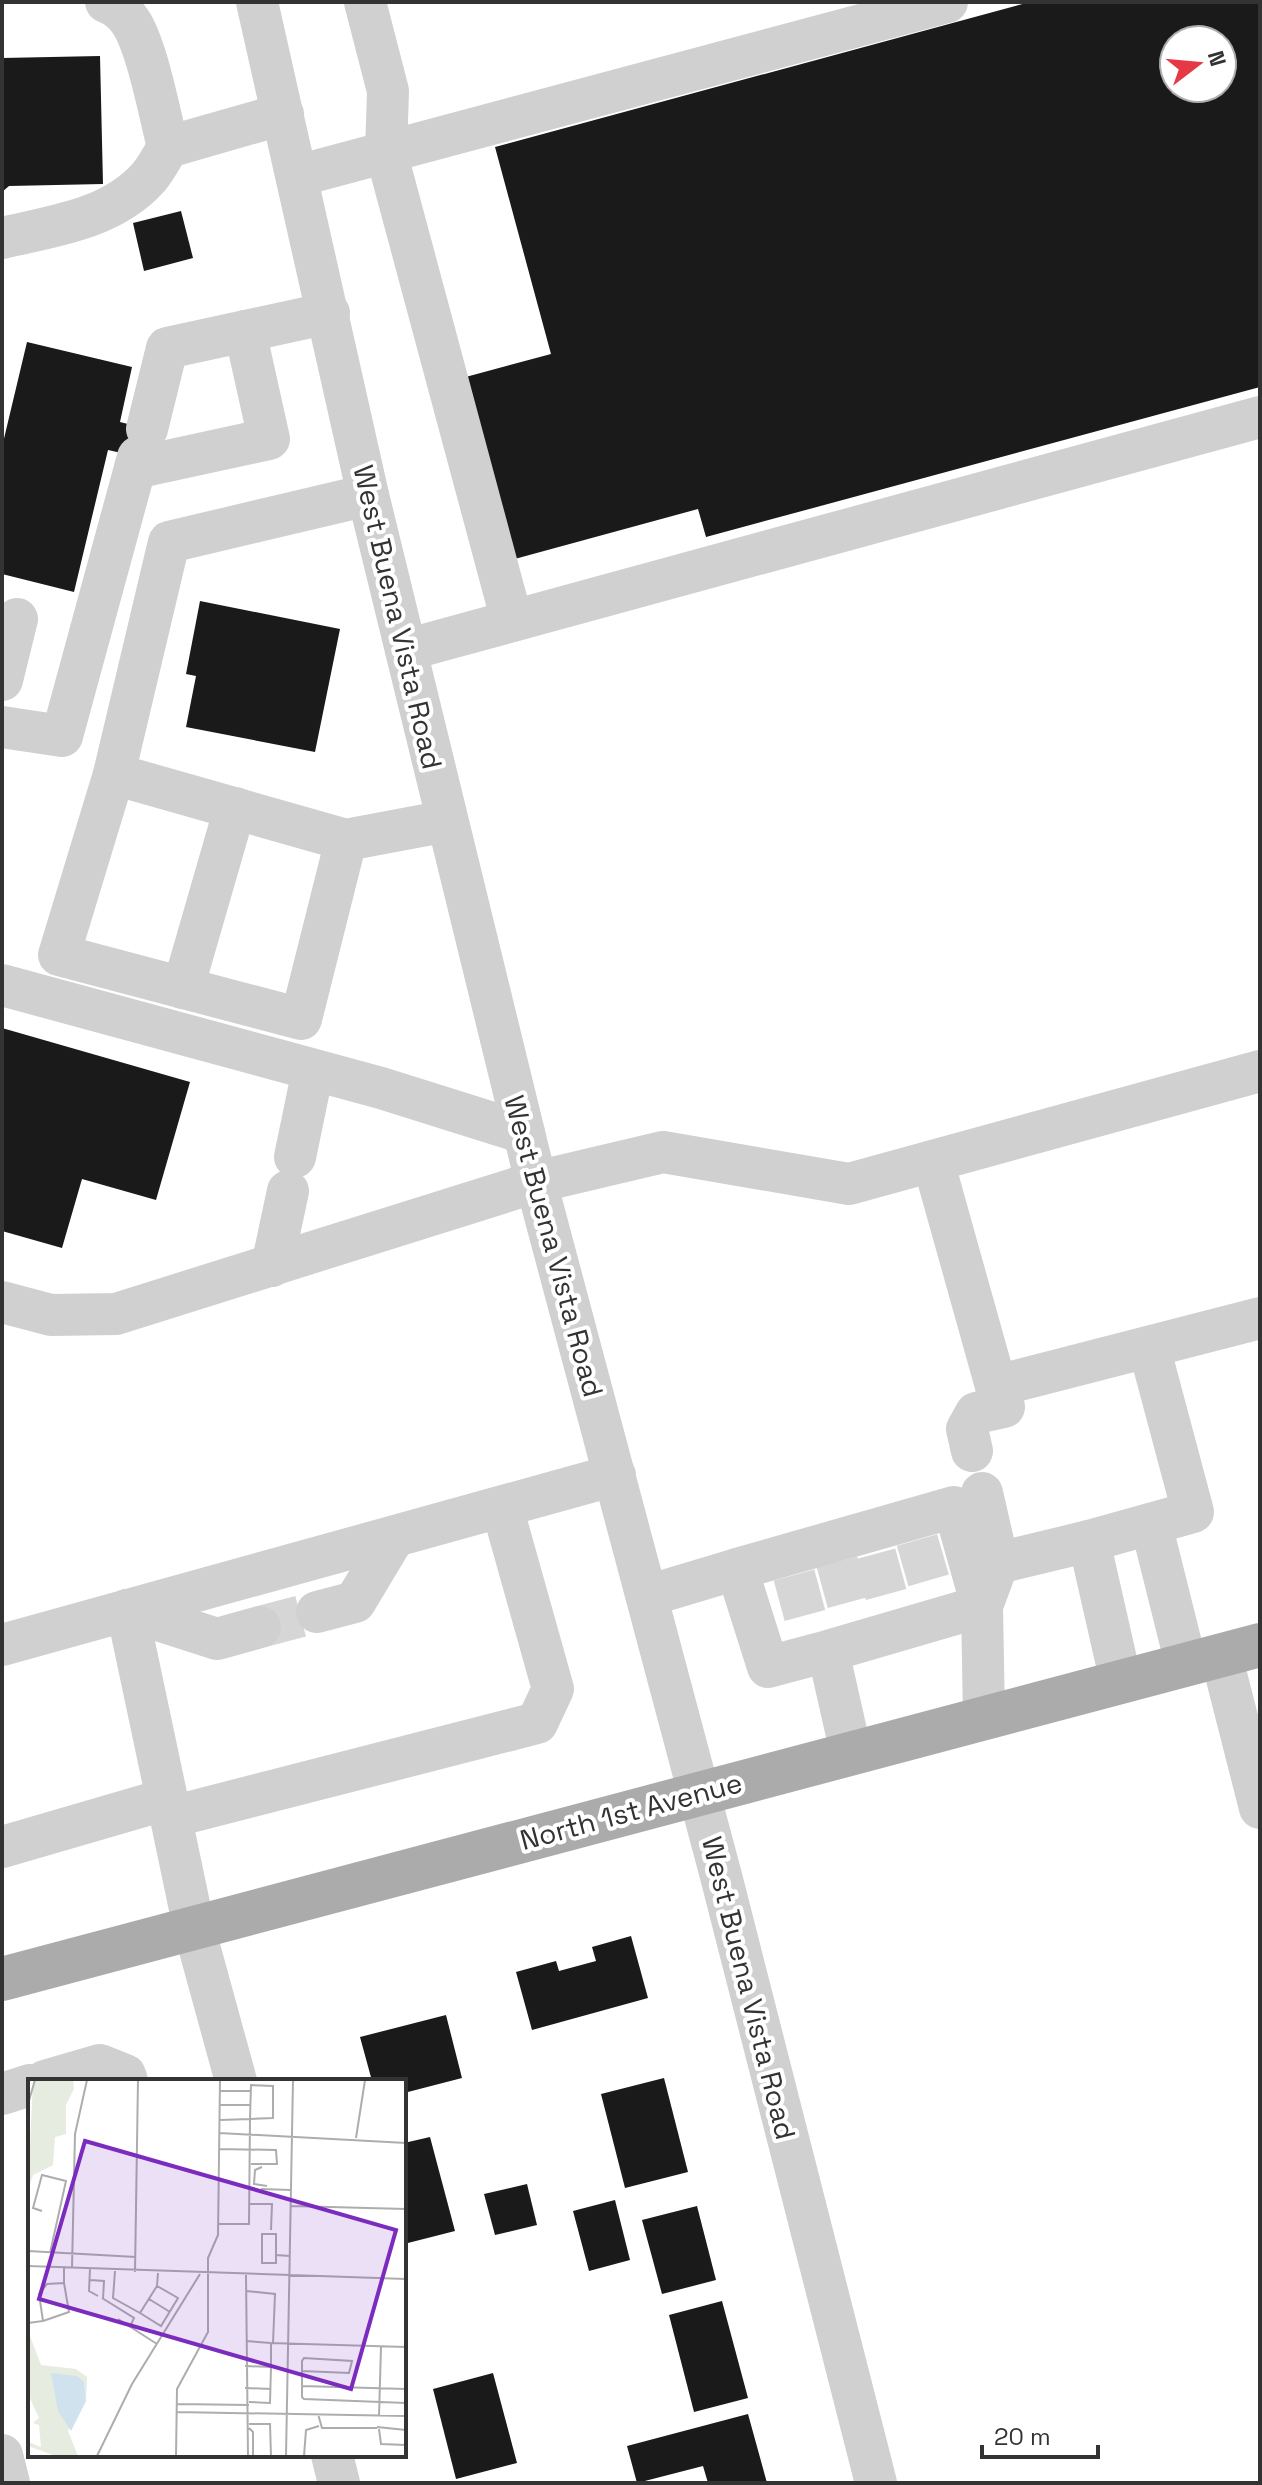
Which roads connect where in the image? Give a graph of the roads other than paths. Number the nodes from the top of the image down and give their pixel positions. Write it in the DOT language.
graph roads {
  1 [pos="106,2"];
  2 [pos="257,2"];
  3 [pos="365,2"];
  4 [pos="947,2"];
  5 [pos="832,17"];
  6 [pos="283,114"];
  7 [pos="168,147"];
  8 [pos="386,152"];
  9 [pos="297,176"];
  10 [pos="2,238"];
  11 [pos="329,313"];
  12 [pos="245,331"];
  13 [pos="1260,417"];
  14 [pos="140,451"];
  15 [pos="368,495"];
  16 [pos="17,619"];
  17 [pos="512,621"];
  18 [pos="406,650"];
  19 [pos="2,680"];
  20 [pos="2,727"];
  21 [pos="114,774"];
  22 [pos="235,808"];
  23 [pos="447,821"];
  24 [pos="346,840"];
  25 [pos="2,985"];
  26 [pos="183,988"];
  27 [pos="313,1070"];
  28 [pos="1260,1071"];
  29 [pos="524,1133"];
  30 [pos="933,1161"];
  31 [pos="536,1182"];
  32 [pos="272,1266"];
  33 [pos="2,1302"];
  34 [pos="1260,1318"];
  35 [pos="1149,1347"];
  36 [pos="996,1386"];
  37 [pos="972,1451"];
  38 [pos="615,1475"];
  39 [pos="982,1493"];
  40 [pos="502,1507"];
  41 [pos="1151,1524"];
  42 [pos="394,1537"];
  43 [pos="1089,1541"];
  44 [pos="998,1563"];
  45 [pos="737,1569"];
  46 [pos="647,1596"];
  47 [pos="982,1606"];
  48 [pos="127,1610"];
  49 [pos="317,1612"];
  50 [pos="260,1627"];
  51 [pos="850,1632"];
  52 [pos="2,1645"];
  53 [pos="1222,1655"];
  54 [pos="1121,1682"];
  55 [pos="984,1718"];
  56 [pos="851,1753"];
  57 [pos="698,1793"];
  58 [pos="169,1808"];
  59 [pos="1260,1808"];
  60 [pos="2,1847"];
  61 [pos="194,1928"];
  62 [pos="2,1979"];
  63 [pos="62,2079"];
  64 [pos="126,2079"];
  65 [pos="235,2079"];
  66 [pos="2,2455"];
  67 [pos="332,2457"];
  68 [pos="9,2483"];
  69 [pos="339,2483"];
  70 [pos="876,2483"];
  1 -- 7 [label="street"];
  2 -- 6 [label="street, West Buena Vista Road"];
  3 -- 8 [label="street"];
  4 -- 5 [label="street"];
  5 -- 8 [label="street"];
  6 -- 7 [label="street"];
  6 -- 9 [label="street, West Buena Vista Road"];
  7 -- 10 [label="street"];
  8 -- 9 [label="street"];
  8 -- 17 [label="street"];
  9 -- 11 [label="street, West Buena Vista Road"];
  11 -- 12 [label="street"];
  11 -- 15 [label="street, West Buena Vista Road"];
  12 -- 14 [label="street"];
  12 -- 14 [label="street"];
  13 -- 17 [label="street"];
  14 -- 20 [label="street"];
  15 -- 18 [label="street, West Buena Vista Road"];
  15 -- 21 [label="street"];
  16 -- 19 [label="street"];
  17 -- 18 [label="street"];
  18 -- 23 [label="street, West Buena Vista Road"];
  21 -- 22 [label="street"];
  21 -- 26 [label="street"];
  22 -- 24 [label="street"];
  22 -- 26 [label="street"];
  23 -- 24 [label="street"];
  23 -- 29 [label="street, West Buena Vista Road"];
  24 -- 26 [label="street"];
  25 -- 27 [label="street"];
  27 -- 29 [label="street"];
  27 -- 32 [label="street"];
  28 -- 30 [label="street"];
  29 -- 31 [label="street, West Buena Vista Road"];
  30 -- 31 [label="street"];
  30 -- 36 [label="street"];
  31 -- 32 [label="street"];
  31 -- 38 [label="street, West Buena Vista Road"];
  32 -- 33 [label="street"];
  34 -- 35 [label="street"];
  35 -- 36 [label="street"];
  35 -- 41 [label="street"];
  36 -- 37 [label="street"];
  38 -- 40 [label="street"];
  38 -- 46 [label="street, West Buena Vista Road"];
  39 -- 44 [label="street"];
  40 -- 42 [label="street"];
  40 -- 58 [label="street"];
  41 -- 43 [label="street"];
  41 -- 53 [label="street"];
  42 -- 48 [label="street"];
  42 -- 49 [label="street"];
  43 -- 44 [label="street"];
  43 -- 54 [label="street"];
  44 -- 47 [label="street"];
  45 -- 46 [label="street"];
  45 -- 47 [label="street"];
  45 -- 51 [label="street"];
  46 -- 57 [label="street, West Buena Vista Road"];
  47 -- 51 [label="street"];
  47 -- 55 [label="street"];
  48 -- 50 [label="street"];
  48 -- 52 [label="street"];
  48 -- 58 [label="street"];
  51 -- 56 [label="street"];
  53 -- 54 [label="main road, North 1st Avenue"];
  53 -- 59 [label="street"];
  54 -- 55 [label="main road, North 1st Avenue"];
  55 -- 56 [label="main road, North 1st Avenue"];
  56 -- 57 [label="main road, North 1st Avenue"];
  57 -- 61 [label="main road, North 1st Avenue"];
  57 -- 70 [label="street, West Buena Vista Road"];
  58 -- 60 [label="street"];
  58 -- 61 [label="street"];
  61 -- 62 [label="main road, North 1st Avenue"];
  61 -- 65 [label="street"];
  63 -- 64 [label="street"];
  66 -- 68 [label="street"];
  67 -- 69 [label="street"];
}
